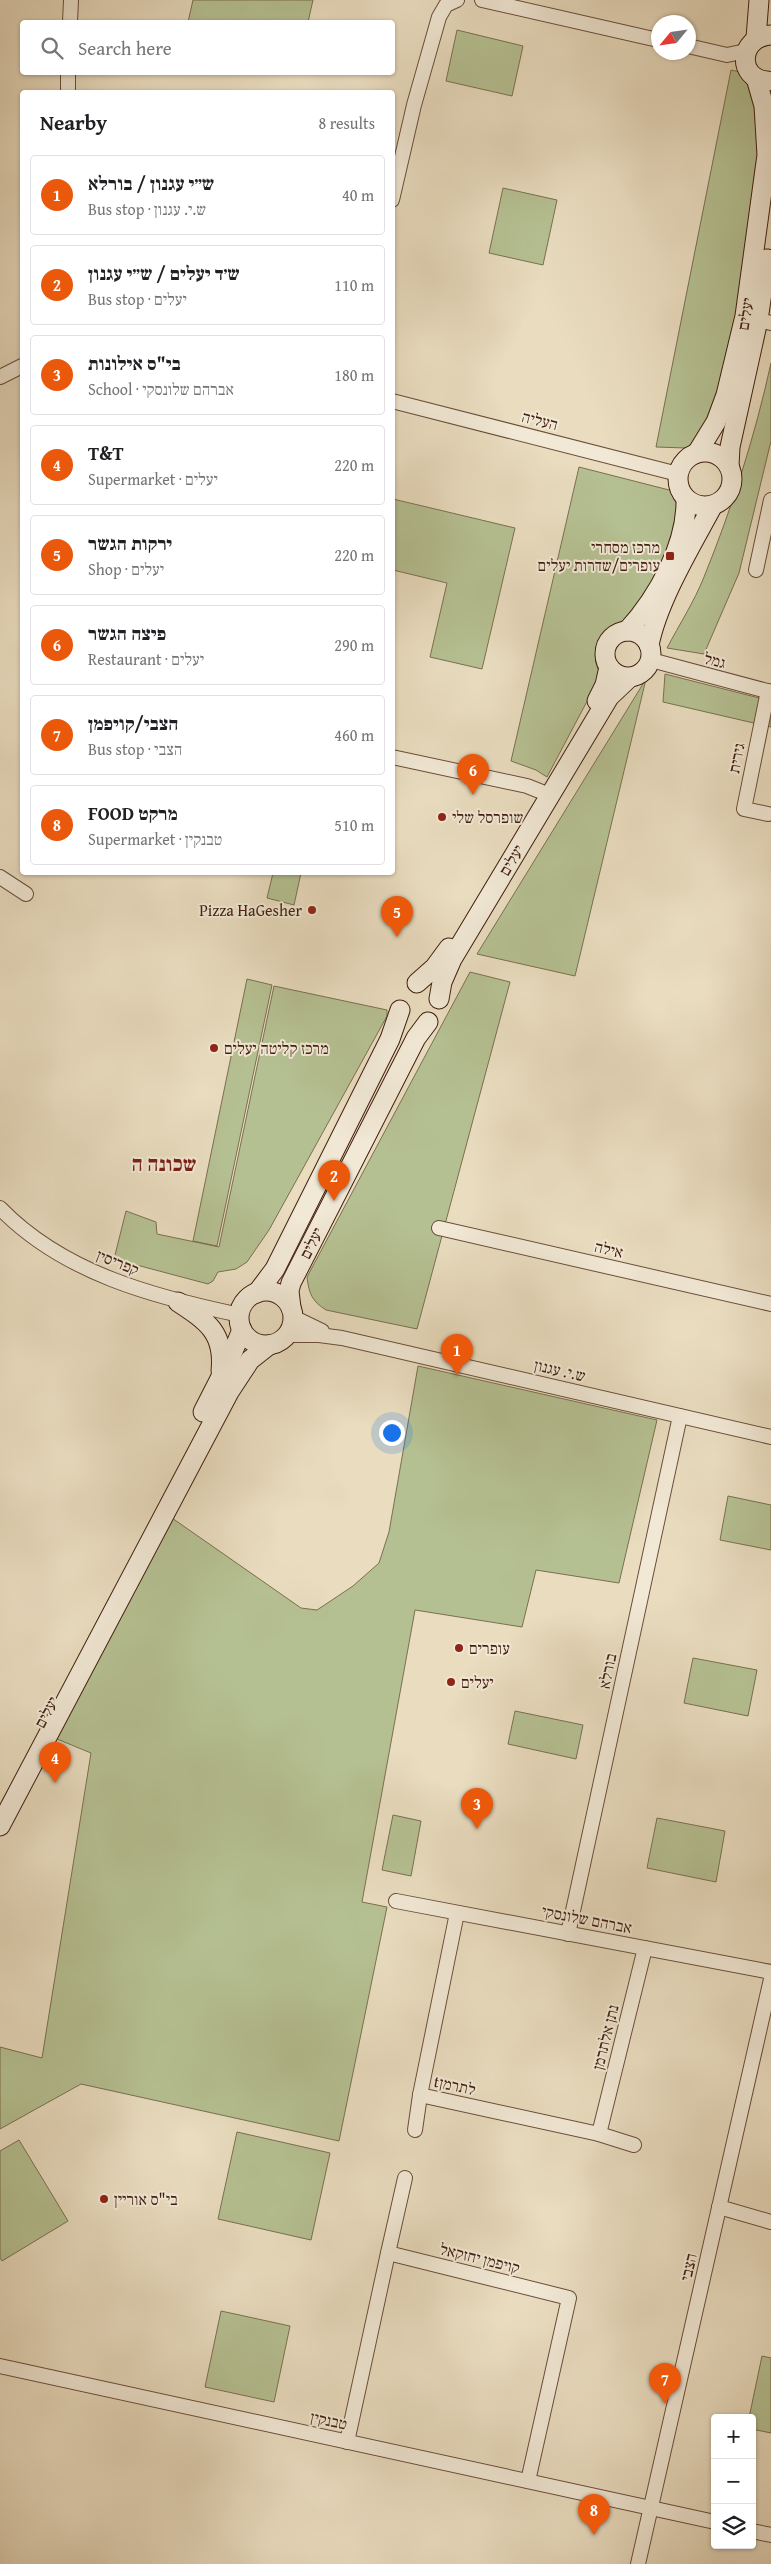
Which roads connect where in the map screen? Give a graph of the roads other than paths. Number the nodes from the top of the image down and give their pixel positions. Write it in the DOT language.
graph roads {
  1 [pos="71,0"];
  2 [pos="457,0"];
  3 [pos="482,0"];
  4 [pos="759,0"];
  5 [pos="70,20"];
  6 [pos="651,38"];
  7 [pos="758,41"];
  8 [pos="696,48"];
  9 [pos="68,75"];
  10 [pos="764,80"];
  11 [pos="68,90"];
  12 [pos="395,187"];
  13 [pos="771,227"];
  14 [pos="765,322"];
  15 [pos="20,368"];
  16 [pos="0,377"];
  17 [pos="395,402"];
  18 [pos="696,453"];
  19 [pos="729,466"];
  20 [pos="678,474"];
  21 [pos="686,499"];
  22 [pos="771,500"];
  23 [pos="713,505"];
  24 [pos="756,570"];
  25 [pos="627,630"];
  26 [pos="650,652"];
  27 [pos="608,667"];
  28 [pos="628,678"];
  29 [pos="769,691"];
  30 [pos="395,758"];
  31 [pos="542,792"];
  32 [pos="768,814"];
  33 [pos="0,877"];
  34 [pos="26,894"];
  35 [pos="417,983"];
  36 [pos="440,999"];
  37 [pos="400,1010"];
  38 [pos="428,1022"];
  39 [pos="0,1208"];
  40 [pos="439,1228"];
  41 [pos="257,1293"];
  42 [pos="178,1302"];
  43 [pos="771,1304"];
  44 [pos="292,1312"];
  45 [pos="241,1322"];
  46 [pos="287,1335"];
  47 [pos="342,1338"];
  48 [pos="269,1345"];
  49 [pos="220,1380"];
  50 [pos="680,1416"];
  51 [pos="771,1438"];
  52 [pos="0,1801"];
  53 [pos="0,1826"];
  54 [pos="396,1901"];
  55 [pos="457,1913"];
  56 [pos="568,1934"];
  57 [pos="644,1948"];
  58 [pos="771,1972"];
  59 [pos="771,1978"];
  60 [pos="420,2095"];
  61 [pos="415,2130"];
  62 [pos="598,2134"];
  63 [pos="634,2145"];
  64 [pos="405,2178"];
  65 [pos="719,2207"];
  66 [pos="771,2222"];
  67 [pos="388,2253"];
  68 [pos="0,2366"];
  69 [pos="347,2442"];
  70 [pos="528,2481"];
  71 [pos="651,2508"];
  72 [pos="711,2521"];
  73 [pos="756,2532"];
  74 [pos="771,2535"];
  75 [pos="638,2564"];
  1 -- 5 [label="street"];
  2 -- 12 [label="street"];
  3 -- 6 [label="street"];
  4 -- 7 [label="street"];
  7 -- 8 [label="street"];
  7 -- 10 [label="street, יעלים"];
  9 -- 11 [label="street"];
  10 -- 18 [label="street, יעלים"];
  13 -- 14 [label="street, יעלים"];
  14 -- 19 [label="street, יעלים"];
  15 -- 16 [label="street"];
  17 -- 20 [label="street, העליה"];
  18 -- 19 [label="street"];
  18 -- 20 [label="street"];
  19 -- 23 [label="street"];
  20 -- 21 [label="street"];
  21 -- 23 [label="street"];
  21 -- 25 [label="street"];
  22 -- 24 [label="street"];
  23 -- 26 [label="street"];
  25 -- 26 [label="street"];
  25 -- 27 [label="street"];
  26 -- 28 [label="street"];
  26 -- 29 [label="street, גמל"];
  27 -- 28 [label="street"];
  27 -- 31 [label="street, יעלים"];
  28 -- 36 [label="street, יעלים"];
  29 -- 32 [label="street, גירית"];
  30 -- 31 [label="street"];
  31 -- 35 [label="street, יעלים"];
  33 -- 34 [label="street"];
  35 -- 36 [label="street"];
  35 -- 37 [label="street"];
  36 -- 38 [label="street"];
  37 -- 38 [label="street"];
  37 -- 41 [label="street, יעלים"];
  38 -- 44 [label="street, יעלים"];
  39 -- 42 [label="street, קפריסין"];
  40 -- 43 [label="street, אילה"];
  41 -- 44 [label="street"];
  41 -- 45 [label="street"];
  42 -- 45 [label="street, קפריסין"];
  42 -- 49 [label="street"];
  44 -- 46 [label="street"];
  44 -- 47 [label="street, ש.י. עגנון"];
  45 -- 48 [label="street"];
  45 -- 49 [label="street, יעלים"];
  46 -- 47 [label="street, ש.י. עגנון"];
  46 -- 48 [label="street"];
  47 -- 50 [label="street, ש.י. עגנון"];
  48 -- 53 [label="street, יעלים"];
  49 -- 52 [label="street, יעלים"];
  50 -- 51 [label="street, ש.י. עגנון"];
  50 -- 56 [label="street, בורלא"];
  54 -- 55 [label="street, אברהם שלונסקי"];
  55 -- 56 [label="street, אברהם שלונסקי"];
  55 -- 60 [label="street, tלתרמן"];
  56 -- 57 [label="street, אברהם שלונסקי"];
  57 -- 58 [label="street, אברהם שלונסקי"];
  57 -- 62 [label="street, נתן אלתרמן"];
  59 -- 65 [label="street, הצבי"];
  60 -- 61 [label="street"];
  60 -- 62 [label="street, tלתרמן"];
  62 -- 63 [label="street, tלתרמן"];
  64 -- 67 [label="street"];
  65 -- 66 [label="street"];
  65 -- 71 [label="street, הצבי"];
  67 -- 69 [label="street"];
  67 -- 70 [label="street, קויפמן יחזקאל"];
  68 -- 69 [label="street, טבנקין"];
  69 -- 70 [label="street, טבנקין"];
  70 -- 71 [label="street, טבנקין"];
  71 -- 72 [label="street, טבנקין"];
  71 -- 75 [label="street, הצבי"];
  73 -- 74 [label="street"];
}
